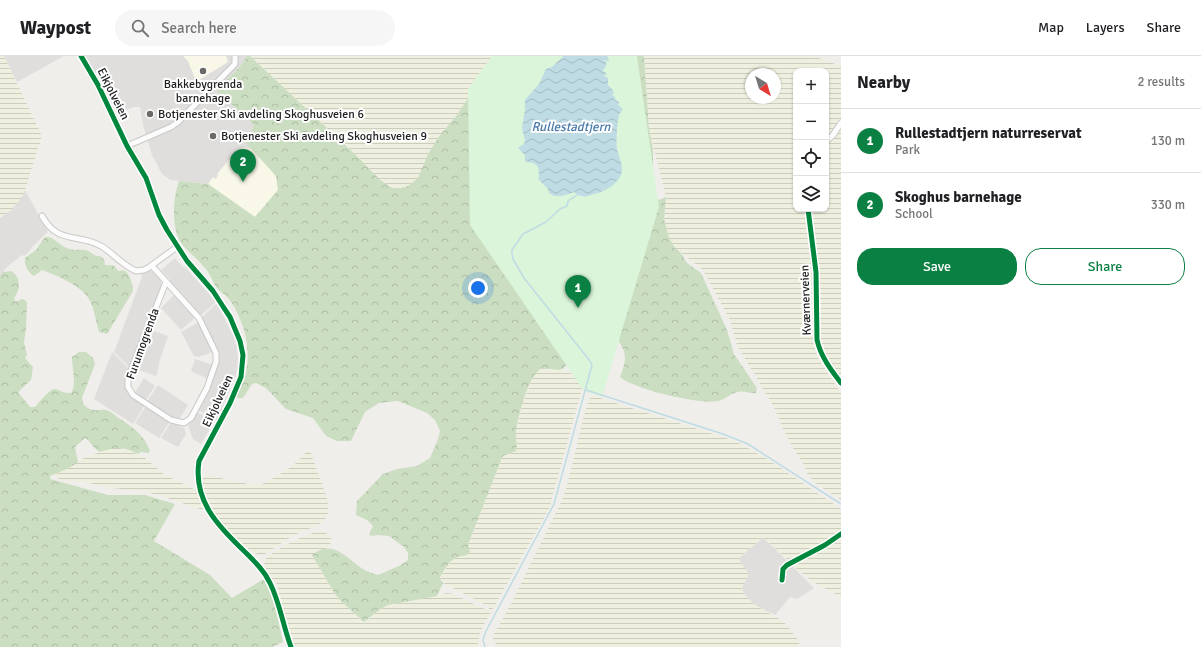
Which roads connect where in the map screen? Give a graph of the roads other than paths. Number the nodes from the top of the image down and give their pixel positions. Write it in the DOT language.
graph roads {
  1 [pos="81,56"];
  2 [pos="235,56"];
  3 [pos="841,123"];
  4 [pos="827,140"];
  5 [pos="127,146"];
  6 [pos="808,212"];
  7 [pos="42,216"];
  8 [pos="176,246"];
  9 [pos="152,266"];
  10 [pos="166,282"];
  11 [pos="841,384"];
  12 [pos="841,534"];
  13 [pos="782,580"];
  14 [pos="291,647"];
  1 -- 5 [label="street, Eikjolveien"];
  2 -- 5 [label="street"];
  3 -- 4 [label="street"];
  5 -- 8 [label="street, Eikjolveien"];
  6 -- 11 [label="street, Kværnerveien"];
  7 -- 9 [label="street"];
  8 -- 9 [label="street"];
  8 -- 14 [label="street, Eikjolveien"];
  9 -- 10 [label="street, Furumogrenda"];
  10 -- 10 [label="street, Furumogrenda"];
  12 -- 13 [label="street"];
}
